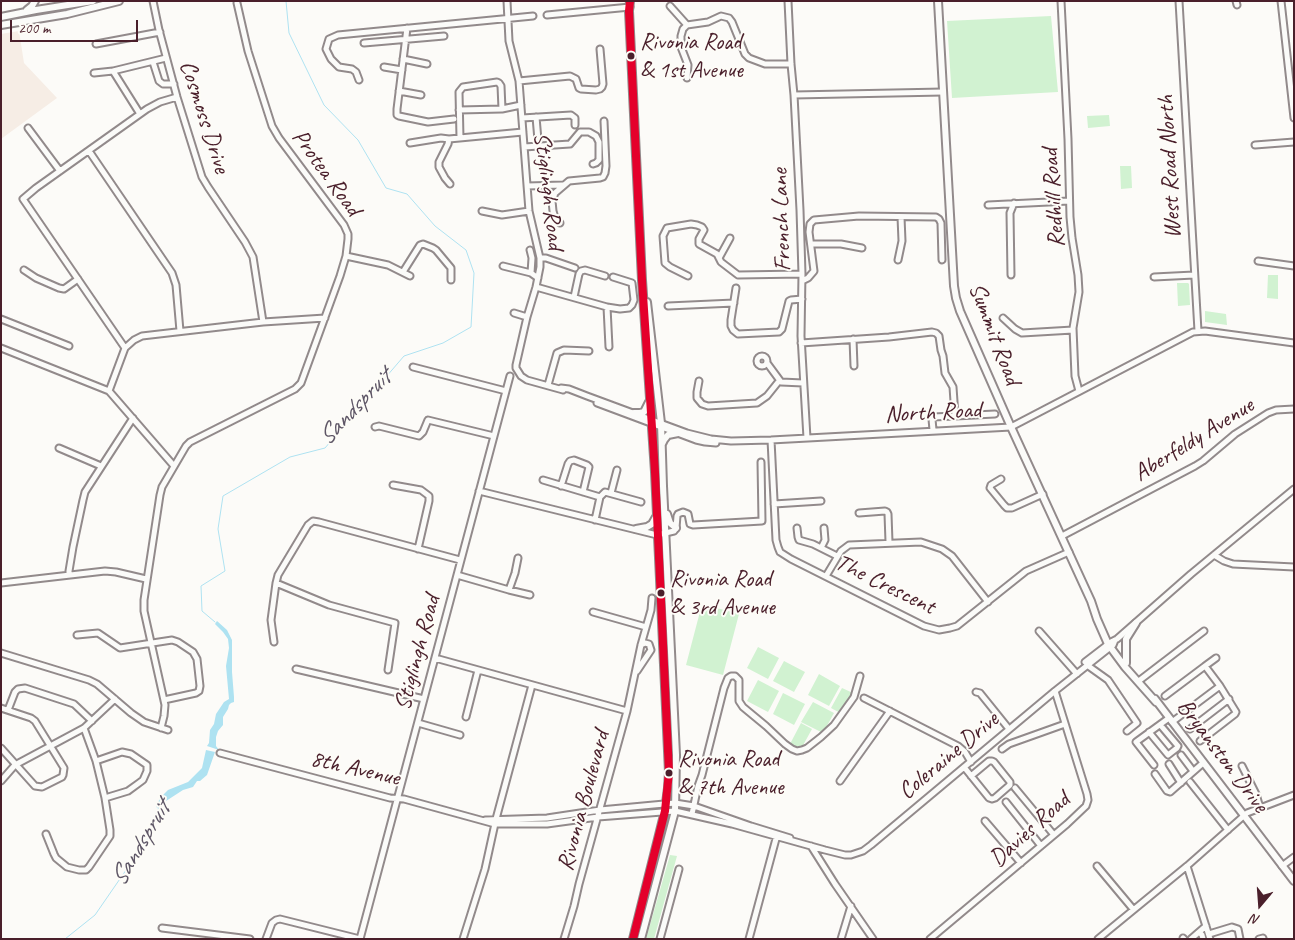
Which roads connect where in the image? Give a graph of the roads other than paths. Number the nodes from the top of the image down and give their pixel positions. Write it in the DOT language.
graph roads {
  1 [pos="35,1"];
  2 [pos="93,1"];
  3 [pos="119,1"];
  4 [pos="153,1"];
  5 [pos="506,1"];
  6 [pos="788,1"];
  7 [pos="938,1"];
  8 [pos="1062,1"];
  9 [pos="1178,1"];
  10 [pos="1281,1"];
  11 [pos="237,3"];
  12 [pos="629,6"];
  13 [pos="670,6"];
  14 [pos="36,10"];
  15 [pos="24,12"];
  16 [pos="547,15"];
  17 [pos="533,16"];
  18 [pos="1,17"];
  19 [pos="508,18"];
  20 [pos="37,20"];
  21 [pos="1,25"];
  22 [pos="687,25"];
  23 [pos="407,28"];
  24 [pos="160,32"];
  25 [pos="444,36"];
  26 [pos="406,39"];
  27 [pos="364,43"];
  28 [pos="96,44"];
  29 [pos="600,49"];
  30 [pos="166,58"];
  31 [pos="403,60"];
  32 [pos="154,62"];
  33 [pos="427,64"];
  34 [pos="791,64"];
  35 [pos="384,67"];
  36 [pos="402,70"];
  37 [pos="113,71"];
  38 [pos="94,73"];
  39 [pos="686,78"];
  40 [pos="359,80"];
  41 [pos="519,81"];
  42 [pos="174,84"];
  43 [pos="399,91"];
  44 [pos="943,92"];
  45 [pos="421,95"];
  46 [pos="794,95"];
  47 [pos="177,97"];
  48 [pos="521,105"];
  49 [pos="502,108"];
  50 [pos="460,110"];
  51 [pos="140,114"];
  52 [pos="536,117"];
  53 [pos="522,118"];
  54 [pos="1294,118"];
  55 [pos="454,119"];
  56 [pos="604,121"];
  57 [pos="575,126"];
  58 [pos="28,128"];
  59 [pos="523,132"];
  60 [pos="449,138"];
  61 [pos="460,138"];
  62 [pos="538,140"];
  63 [pos="1294,142"];
  64 [pos="410,143"];
  65 [pos="1255,145"];
  66 [pos="524,147"];
  67 [pos="89,151"];
  68 [pos="593,164"];
  69 [pos="60,171"];
  70 [pos="450,184"];
  71 [pos="564,185"];
  72 [pos="527,186"];
  73 [pos="1069,201"];
  74 [pos="1014,204"];
  75 [pos="988,205"];
  76 [pos="482,211"];
  77 [pos="529,211"];
  78 [pos="901,217"];
  79 [pos="560,223"];
  80 [pos="730,238"];
  81 [pos="811,244"];
  82 [pos="862,248"];
  83 [pos="530,250"];
  84 [pos="346,256"];
  85 [pos="540,258"];
  86 [pos="720,258"];
  87 [pos="898,260"];
  88 [pos="942,260"];
  89 [pos="1258,261"];
  90 [pos="503,266"];
  91 [pos="1294,266"];
  92 [pos="575,268"];
  93 [pos="642,268"];
  94 [pos="24,270"];
  95 [pos="403,272"];
  96 [pos="532,273"];
  97 [pos="802,274"];
  98 [pos="1011,275"];
  99 [pos="1194,275"];
  100 [pos="410,276"];
  101 [pos="604,276"];
  102 [pos="688,276"];
  103 [pos="613,277"];
  104 [pos="1154,277"];
  105 [pos="538,278"];
  106 [pos="78,279"];
  107 [pos="451,280"];
  108 [pos="802,281"];
  109 [pos="536,287"];
  110 [pos="736,288"];
  111 [pos="574,297"];
  112 [pos="802,299"];
  113 [pos="734,303"];
  114 [pos="668,306"];
  115 [pos="607,307"];
  116 [pos="514,313"];
  117 [pos="527,317"];
  118 [pos="325,318"];
  119 [pos="1003,318"];
  120 [pos="1,319"];
  121 [pos="263,322"];
  122 [pos="1073,330"];
  123 [pos="180,331"];
  124 [pos="1198,331"];
  125 [pos="853,339"];
  126 [pos="801,343"];
  127 [pos="1294,343"];
  128 [pos="69,346"];
  129 [pos="609,347"];
  130 [pos="1,348"];
  131 [pos="125,348"];
  132 [pos="589,351"];
  133 [pos="767,363"];
  134 [pos="854,366"];
  135 [pos="413,367"];
  136 [pos="510,376"];
  137 [pos="527,380"];
  138 [pos="699,381"];
  139 [pos="779,381"];
  140 [pos="804,383"];
  141 [pos="548,385"];
  142 [pos="560,388"];
  143 [pos="108,391"];
  144 [pos="506,391"];
  145 [pos="1079,391"];
  146 [pos="650,399"];
  147 [pos="1294,409"];
  148 [pos="634,413"];
  149 [pos="995,414"];
  150 [pos="955,416"];
  151 [pos="132,418"];
  152 [pos="651,422"];
  153 [pos="661,425"];
  154 [pos="376,427"];
  155 [pos="1011,427"];
  156 [pos="933,430"];
  157 [pos="678,433"];
  158 [pos="494,436"];
  159 [pos="807,438"];
  160 [pos="771,440"];
  161 [pos="731,441"];
  162 [pos="662,446"];
  163 [pos="59,448"];
  164 [pos="761,462"];
  165 [pos="102,466"];
  166 [pos="174,466"];
  167 [pos="616,470"];
  168 [pos="1000,479"];
  169 [pos="543,480"];
  170 [pos="393,485"];
  171 [pos="561,486"];
  172 [pos="663,486"];
  173 [pos="1294,489"];
  174 [pos="479,491"];
  175 [pos="583,492"];
  176 [pos="611,493"];
  177 [pos="1043,494"];
  178 [pos="600,497"];
  179 [pos="821,501"];
  180 [pos="642,502"];
  181 [pos="774,504"];
  182 [pos="859,513"];
  183 [pos="656,517"];
  184 [pos="595,520"];
  185 [pos="636,528"];
  186 [pos="676,528"];
  187 [pos="797,528"];
  188 [pos="824,528"];
  189 [pos="665,534"];
  190 [pos="657,535"];
  191 [pos="1062,536"];
  192 [pos="889,542"];
  193 [pos="821,548"];
  194 [pos="418,549"];
  195 [pos="1069,552"];
  196 [pos="1214,555"];
  197 [pos="837,556"];
  198 [pos="518,558"];
  199 [pos="460,560"];
  200 [pos="1294,567"];
  201 [pos="69,575"];
  202 [pos="457,575"];
  203 [pos="826,576"];
  204 [pos="146,580"];
  205 [pos="1,583"];
  206 [pos="276,583"];
  207 [pos="509,590"];
  208 [pos="530,595"];
  209 [pos="652,598"];
  210 [pos="988,602"];
  211 [pos="592,612"];
  212 [pos="1136,623"];
  213 [pos="646,627"];
  214 [pos="1038,631"];
  215 [pos="1204,631"];
  216 [pos="77,635"];
  217 [pos="150,642"];
  218 [pos="274,642"];
  219 [pos="1111,644"];
  220 [pos="641,645"];
  221 [pos="1,653"];
  222 [pos="435,658"];
  223 [pos="1216,658"];
  224 [pos="1126,663"];
  225 [pos="1084,666"];
  226 [pos="1205,666"];
  227 [pos="296,669"];
  228 [pos="388,670"];
  229 [pos="478,670"];
  230 [pos="636,672"];
  231 [pos="1076,673"];
  232 [pos="860,676"];
  233 [pos="1140,680"];
  234 [pos="532,685"];
  235 [pos="1220,686"];
  236 [pos="1054,691"];
  237 [pos="976,692"];
  238 [pos="1165,696"];
  239 [pos="864,698"];
  240 [pos="115,699"];
  241 [pos="424,699"];
  242 [pos="1229,699"];
  243 [pos="164,700"];
  244 [pos="1156,702"];
  245 [pos="1,708"];
  246 [pos="8,710"];
  247 [pos="627,711"];
  248 [pos="890,711"];
  249 [pos="466,716"];
  250 [pos="1170,720"];
  251 [pos="92,721"];
  252 [pos="418,723"];
  253 [pos="1065,724"];
  254 [pos="1162,727"];
  255 [pos="84,728"];
  256 [pos="161,728"];
  257 [pos="1010,728"];
  258 [pos="168,730"];
  259 [pos="1190,730"];
  260 [pos="1127,731"];
  261 [pos="1149,732"];
  262 [pos="460,735"];
  263 [pos="1200,741"];
  264 [pos="50,746"];
  265 [pos="1,748"];
  266 [pos="1002,749"];
  267 [pos="220,752"];
  268 [pos="1181,755"];
  269 [pos="96,761"];
  270 [pos="971,762"];
  271 [pos="1203,763"];
  272 [pos="1169,764"];
  273 [pos="15,765"];
  274 [pos="1154,765"];
  275 [pos="1242,766"];
  276 [pos="964,767"];
  277 [pos="1193,772"];
  278 [pos="1155,774"];
  279 [pos="971,776"];
  280 [pos="1,781"];
  281 [pos="840,781"];
  282 [pos="1181,782"];
  283 [pos="1190,782"];
  284 [pos="1015,788"];
  285 [pos="1294,795"];
  286 [pos="105,798"];
  287 [pos="397,798"];
  288 [pos="1006,802"];
  289 [pos="667,803"];
  290 [pos="675,803"];
  291 [pos="694,806"];
  292 [pos="1260,808"];
  293 [pos="600,810"];
  294 [pos="665,810"];
  295 [pos="675,811"];
  296 [pos="692,814"];
  297 [pos="1244,816"];
  298 [pos="598,817"];
  299 [pos="547,821"];
  300 [pos="985,821"];
  301 [pos="495,822"];
  302 [pos="1228,830"];
  303 [pos="46,834"];
  304 [pos="777,835"];
  305 [pos="1054,835"];
  306 [pos="810,846"];
  307 [pos="1041,846"];
  308 [pos="825,850"];
  309 [pos="851,855"];
  310 [pos="1294,857"];
  311 [pos="1021,863"];
  312 [pos="823,866"];
  313 [pos="1097,866"];
  314 [pos="1187,866"];
  315 [pos="1282,866"];
  316 [pos="679,869"];
  317 [pos="1294,881"];
  318 [pos="851,906"];
  319 [pos="1133,909"];
  320 [pos="1206,926"];
  321 [pos="162,928"];
  322 [pos="1199,932"];
  323 [pos="1210,937"];
  324 [pos="250,939"];
  325 [pos="266,939"];
  326 [pos="360,939"];
  327 [pos="463,939"];
  328 [pos="564,939"];
  329 [pos="633,939"];
  330 [pos="641,939"];
  331 [pos="660,939"];
  332 [pos="749,939"];
  333 [pos="842,939"];
  334 [pos="874,939"];
  335 [pos="930,939"];
  336 [pos="1098,939"];
  337 [pos="1191,939"];
  338 [pos="1203,939"];
  339 [pos="1240,939"];
  1 -- 14 [label="street"];
  1 -- 15 [label="main road"];
  2 -- 14 [label="main road"];
  3 -- 20 [label="main road"];
  4 -- 24 [label="street, Cosmoss Drive"];
  5 -- 19 [label="street, Stiglingh Road"];
  6 -- 34 [label="street, French Lane"];
  7 -- 44 [label="main road, Summit Road"];
  8 -- 73 [label="street, Redhill Road"];
  9 -- 99 [label="street, West Road North"];
  10 -- 54 [label="street"];
  11 -- 84 [label="street, Protea Road"];
  12 -- 16 [label="street"];
  12 -- 93 [label="main road"];
  13 -- 22 [label="street"];
  14 -- 15 [label="main road"];
  14 -- 20 [label="street"];
  15 -- 18 [label="main road"];
  17 -- 19 [label="street"];
  19 -- 23 [label="street"];
  19 -- 41 [label="street, Stiglingh Road"];
  20 -- 21 [label="main road"];
  22 -- 34 [label="street"];
  22 -- 39 [label="street"];
  23 -- 26 [label="street"];
  23 -- 40 [label="street"];
  24 -- 28 [label="street"];
  24 -- 30 [label="street, Cosmoss Drive"];
  25 -- 26 [label="street"];
  26 -- 27 [label="street"];
  26 -- 31 [label="street"];
  29 -- 41 [label="street"];
  30 -- 32 [label="street"];
  30 -- 42 [label="street, Cosmoss Drive"];
  31 -- 33 [label="street"];
  31 -- 36 [label="street"];
  32 -- 37 [label="street"];
  32 -- 42 [label="street"];
  34 -- 46 [label="street, French Lane"];
  35 -- 36 [label="street"];
  36 -- 43 [label="street"];
  37 -- 38 [label="street"];
  37 -- 51 [label="street"];
  41 -- 48 [label="street, Stiglingh Road"];
  42 -- 47 [label="street, Cosmoss Drive"];
  43 -- 45 [label="street"];
  43 -- 55 [label="street"];
  44 -- 46 [label="street"];
  44 -- 155 [label="main road, Summit Road"];
  46 -- 97 [label="street, French Lane"];
  47 -- 51 [label="street"];
  47 -- 121 [label="street, Cosmoss Drive"];
  48 -- 49 [label="street"];
  48 -- 53 [label="street, Stiglingh Road"];
  49 -- 50 [label="street"];
  49 -- 50 [label="street"];
  50 -- 61 [label="street"];
  51 -- 67 [label="street"];
  52 -- 53 [label="street"];
  52 -- 57 [label="street"];
  52 -- 62 [label="street"];
  53 -- 59 [label="street, Stiglingh Road"];
  56 -- 71 [label="street"];
  58 -- 69 [label="street"];
  59 -- 61 [label="street"];
  59 -- 66 [label="street, Stiglingh Road"];
  60 -- 61 [label="street"];
  60 -- 64 [label="street"];
  60 -- 70 [label="street"];
  63 -- 65 [label="street"];
  66 -- 68 [label="street"];
  66 -- 72 [label="street, Stiglingh Road"];
  67 -- 69 [label="street"];
  67 -- 123 [label="street"];
  69 -- 106 [label="street"];
  71 -- 72 [label="street"];
  71 -- 79 [label="street"];
  72 -- 77 [label="street, Stiglingh Road"];
  73 -- 74 [label="street"];
  73 -- 122 [label="street, Redhill Road"];
  74 -- 75 [label="street"];
  74 -- 98 [label="street"];
  76 -- 77 [label="street"];
  77 -- 85 [label="street, Stiglingh Road"];
  78 -- 81 [label="street"];
  78 -- 87 [label="street"];
  78 -- 88 [label="street"];
  80 -- 86 [label="street"];
  81 -- 82 [label="street"];
  81 -- 108 [label="street"];
  83 -- 96 [label="street"];
  84 -- 95 [label="street"];
  84 -- 118 [label="street, Protea Road"];
  85 -- 92 [label="street"];
  85 -- 105 [label="street, Stiglingh Road"];
  86 -- 97 [label="street"];
  86 -- 102 [label="street"];
  89 -- 91 [label="street"];
  90 -- 96 [label="street"];
  93 -- 146 [label="main road"];
  93 -- 153 [label="main road"];
  94 -- 106 [label="street"];
  95 -- 100 [label="street"];
  95 -- 107 [label="street"];
  96 -- 105 [label="street"];
  97 -- 108 [label="street, French Lane"];
  99 -- 104 [label="street"];
  99 -- 124 [label="street, West Road North"];
  101 -- 111 [label="street"];
  103 -- 115 [label="street"];
  105 -- 109 [label="street, Stiglingh Road"];
  106 -- 131 [label="street"];
  108 -- 112 [label="street, French Lane"];
  109 -- 111 [label="street"];
  109 -- 117 [label="street, Stiglingh Road"];
  110 -- 113 [label="street"];
  111 -- 115 [label="street"];
  112 -- 113 [label="street"];
  112 -- 126 [label="street, French Lane"];
  113 -- 114 [label="street"];
  115 -- 129 [label="street"];
  116 -- 117 [label="street"];
  117 -- 137 [label="street, Stiglingh Road"];
  118 -- 121 [label="street"];
  118 -- 166 [label="street, Protea Road"];
  119 -- 122 [label="street"];
  120 -- 128 [label="street"];
  121 -- 123 [label="street"];
  122 -- 145 [label="street, Redhill Road"];
  123 -- 131 [label="street"];
  124 -- 127 [label="street, North Road"];
  124 -- 145 [label="street, North Road"];
  125 -- 126 [label="street"];
  125 -- 134 [label="street"];
  125 -- 150 [label="street"];
  126 -- 140 [label="street, French Lane"];
  130 -- 143 [label="street"];
  131 -- 143 [label="street"];
  132 -- 141 [label="street"];
  133 -- 139 [label="street"];
  135 -- 144 [label="street"];
  136 -- 144 [label="street, Stiglingh Road"];
  137 -- 141 [label="street, North Road"];
  138 -- 139 [label="street"];
  139 -- 140 [label="street"];
  140 -- 159 [label="street, French Lane"];
  141 -- 142 [label="street, North Road"];
  142 -- 148 [label="street, North Road"];
  142 -- 152 [label="street, North Road"];
  143 -- 151 [label="street"];
  144 -- 158 [label="street, Stiglingh Road"];
  145 -- 155 [label="street, North Road"];
  146 -- 148 [label="main road"];
  146 -- 152 [label="main road"];
  147 -- 191 [label="street, Aberfeldy Avenue"];
  148 -- 152 [label="street, North Road"];
  149 -- 150 [label="street"];
  150 -- 156 [label="street"];
  151 -- 165 [label="street"];
  151 -- 166 [label="street"];
  152 -- 153 [label="street, North Road"];
  152 -- 183 [label="main road"];
  153 -- 157 [label="street, North Road"];
  153 -- 161 [label="street, North Road"];
  153 -- 162 [label="main road"];
  154 -- 158 [label="street"];
  155 -- 156 [label="street, North Road"];
  155 -- 177 [label="main road, Summit Road"];
  156 -- 159 [label="street, North Road"];
  157 -- 161 [label="street, North Road"];
  157 -- 162 [label="main road"];
  158 -- 174 [label="street, Stiglingh Road"];
  159 -- 160 [label="street, North Road"];
  160 -- 161 [label="street, North Road"];
  160 -- 181 [label="street, The Crescent"];
  162 -- 172 [label="main road"];
  163 -- 165 [label="street"];
  164 -- 186 [label="street"];
  165 -- 201 [label="street"];
  166 -- 204 [label="street"];
  167 -- 176 [label="street"];
  168 -- 177 [label="street"];
  169 -- 171 [label="street"];
  170 -- 194 [label="street"];
  171 -- 175 [label="street"];
  171 -- 175 [label="street"];
  172 -- 186 [label="main road"];
  172 -- 189 [label="main road"];
  173 -- 196 [label="street, Coleraine Drive"];
  174 -- 184 [label="street"];
  174 -- 199 [label="street, Stiglingh Road"];
  175 -- 178 [label="street"];
  176 -- 178 [label="street"];
  176 -- 180 [label="street"];
  177 -- 191 [label="main road, Summit Road"];
  178 -- 184 [label="street"];
  179 -- 181 [label="street"];
  181 -- 203 [label="street, The Crescent"];
  182 -- 192 [label="street"];
  183 -- 185 [label="main road"];
  183 -- 190 [label="main road"];
  184 -- 185 [label="street"];
  185 -- 190 [label="street"];
  186 -- 189 [label="street"];
  187 -- 193 [label="street"];
  188 -- 193 [label="street"];
  189 -- 190 [label="street"];
  189 -- 290 [label="main road"];
  190 -- 289 [label="main road"];
  191 -- 195 [label="main road, Summit Road"];
  192 -- 197 [label="street"];
  192 -- 210 [label="street"];
  193 -- 197 [label="street"];
  194 -- 199 [label="street"];
  194 -- 206 [label="street"];
  195 -- 210 [label="street, The Crescent"];
  195 -- 219 [label="main road, Summit Road"];
  196 -- 200 [label="street"];
  196 -- 212 [label="street, Coleraine Drive"];
  197 -- 203 [label="street"];
  198 -- 207 [label="street"];
  199 -- 202 [label="street, Stiglingh Road"];
  201 -- 204 [label="street"];
  201 -- 205 [label="street"];
  202 -- 207 [label="street"];
  202 -- 222 [label="street, Stiglingh Road"];
  203 -- 210 [label="street, The Crescent"];
  204 -- 217 [label="street"];
  206 -- 218 [label="street"];
  206 -- 228 [label="street"];
  207 -- 208 [label="street"];
  209 -- 213 [label="street, Rivonia Boulevard"];
  211 -- 213 [label="street"];
  212 -- 219 [label="street, Coleraine Drive"];
  212 -- 224 [label="main road"];
  213 -- 220 [label="street, Rivonia Boulevard"];
  214 -- 231 [label="street"];
  215 -- 233 [label="street"];
  216 -- 217 [label="street"];
  217 -- 243 [label="street"];
  217 -- 243 [label="street"];
  219 -- 224 [label="main road, Bryanston Drive"];
  219 -- 225 [label="street, Coleraine Drive"];
  219 -- 244 [label="main road, Bryanston Drive"];
  220 -- 230 [label="street, Rivonia Boulevard"];
  220 -- 230 [label="street, Rivonia Boulevard"];
  221 -- 240 [label="street"];
  222 -- 229 [label="street"];
  222 -- 241 [label="street, Stiglingh Road"];
  223 -- 226 [label="street"];
  224 -- 233 [label="main road, Bryanston Drive"];
  225 -- 231 [label="street, Coleraine Drive"];
  225 -- 260 [label="street"];
  226 -- 235 [label="street"];
  226 -- 238 [label="street"];
  227 -- 241 [label="street"];
  229 -- 234 [label="street"];
  229 -- 249 [label="street"];
  230 -- 247 [label="street, Rivonia Boulevard"];
  231 -- 236 [label="street, Coleraine Drive"];
  232 -- 291 [label="street"];
  233 -- 244 [label="main road, Bryanston Drive"];
  234 -- 247 [label="street"];
  234 -- 301 [label="street"];
  235 -- 242 [label="street"];
  235 -- 250 [label="street"];
  236 -- 253 [label="street, Davies Road"];
  236 -- 257 [label="street, Coleraine Drive"];
  237 -- 257 [label="street"];
  239 -- 248 [label="street"];
  240 -- 251 [label="street"];
  240 -- 256 [label="street"];
  241 -- 252 [label="street, Stiglingh Road"];
  242 -- 259 [label="street"];
  242 -- 263 [label="street"];
  243 -- 256 [label="street"];
  244 -- 250 [label="main road, Bryanston Drive"];
  245 -- 246 [label="street"];
  246 -- 251 [label="street"];
  246 -- 264 [label="street"];
  247 -- 293 [label="street, Rivonia Boulevard"];
  248 -- 270 [label="street"];
  248 -- 281 [label="street"];
  250 -- 261 [label="street"];
  250 -- 271 [label="main road, Bryanston Drive"];
  251 -- 255 [label="street"];
  252 -- 262 [label="street"];
  252 -- 287 [label="street, Stiglingh Road"];
  253 -- 266 [label="street"];
  253 -- 305 [label="street, Davies Road"];
  254 -- 261 [label="street"];
  255 -- 264 [label="street"];
  255 -- 269 [label="street"];
  256 -- 258 [label="street"];
  257 -- 270 [label="street, Coleraine Drive"];
  261 -- 274 [label="street"];
  264 -- 273 [label="street"];
  264 -- 273 [label="street"];
  265 -- 273 [label="street"];
  267 -- 287 [label="street, 8th Avenue"];
  268 -- 277 [label="street"];
  269 -- 286 [label="street"];
  269 -- 286 [label="street"];
  270 -- 276 [label="street, Coleraine Drive"];
  271 -- 277 [label="street"];
  271 -- 297 [label="main road, Bryanston Drive"];
  272 -- 282 [label="street"];
  273 -- 280 [label="street"];
  275 -- 292 [label="street"];
  276 -- 279 [label="street"];
  276 -- 309 [label="street, Coleraine Drive"];
  277 -- 282 [label="street"];
  278 -- 282 [label="street"];
  279 -- 279 [label="street"];
  283 -- 302 [label="street"];
  284 -- 305 [label="street"];
  285 -- 292 [label="street"];
  286 -- 303 [label="street"];
  287 -- 301 [label="street, 8th Avenue"];
  287 -- 326 [label="street, Stiglingh Road"];
  288 -- 307 [label="street"];
  289 -- 290 [label="street"];
  289 -- 293 [label="street"];
  289 -- 294 [label="main road"];
  290 -- 291 [label="street"];
  290 -- 295 [label="main road"];
  291 -- 296 [label="street"];
  291 -- 304 [label="street"];
  292 -- 297 [label="street"];
  293 -- 298 [label="street, Rivonia Boulevard"];
  293 -- 299 [label="street"];
  294 -- 295 [label="street"];
  294 -- 298 [label="street"];
  294 -- 329 [label="main road"];
  295 -- 296 [label="street"];
  295 -- 330 [label="main road"];
  296 -- 304 [label="street"];
  297 -- 302 [label="street"];
  297 -- 315 [label="main road, Bryanston Drive"];
  298 -- 299 [label="street"];
  298 -- 328 [label="street, Rivonia Boulevard"];
  299 -- 301 [label="street, 8th Avenue"];
  300 -- 311 [label="street"];
  301 -- 327 [label="street"];
  302 -- 314 [label="street"];
  304 -- 306 [label="street"];
  304 -- 309 [label="street"];
  304 -- 332 [label="street"];
  305 -- 307 [label="street, Davies Road"];
  306 -- 308 [label="street"];
  306 -- 312 [label="street"];
  307 -- 311 [label="street, Davies Road"];
  308 -- 309 [label="street"];
  308 -- 312 [label="street"];
  310 -- 315 [label="street"];
  311 -- 335 [label="street, Davies Road"];
  312 -- 318 [label="street"];
  313 -- 319 [label="street"];
  314 -- 319 [label="street"];
  314 -- 320 [label="street"];
  315 -- 317 [label="main road, Bryanston Drive"];
  316 -- 331 [label="street"];
  318 -- 333 [label="street"];
  318 -- 334 [label="street"];
  319 -- 336 [label="street"];
  320 -- 322 [label="street"];
  320 -- 323 [label="street"];
  321 -- 324 [label="street"];
  322 -- 337 [label="street"];
  322 -- 338 [label="street"];
  323 -- 339 [label="street"];
  325 -- 326 [label="street"];
}
